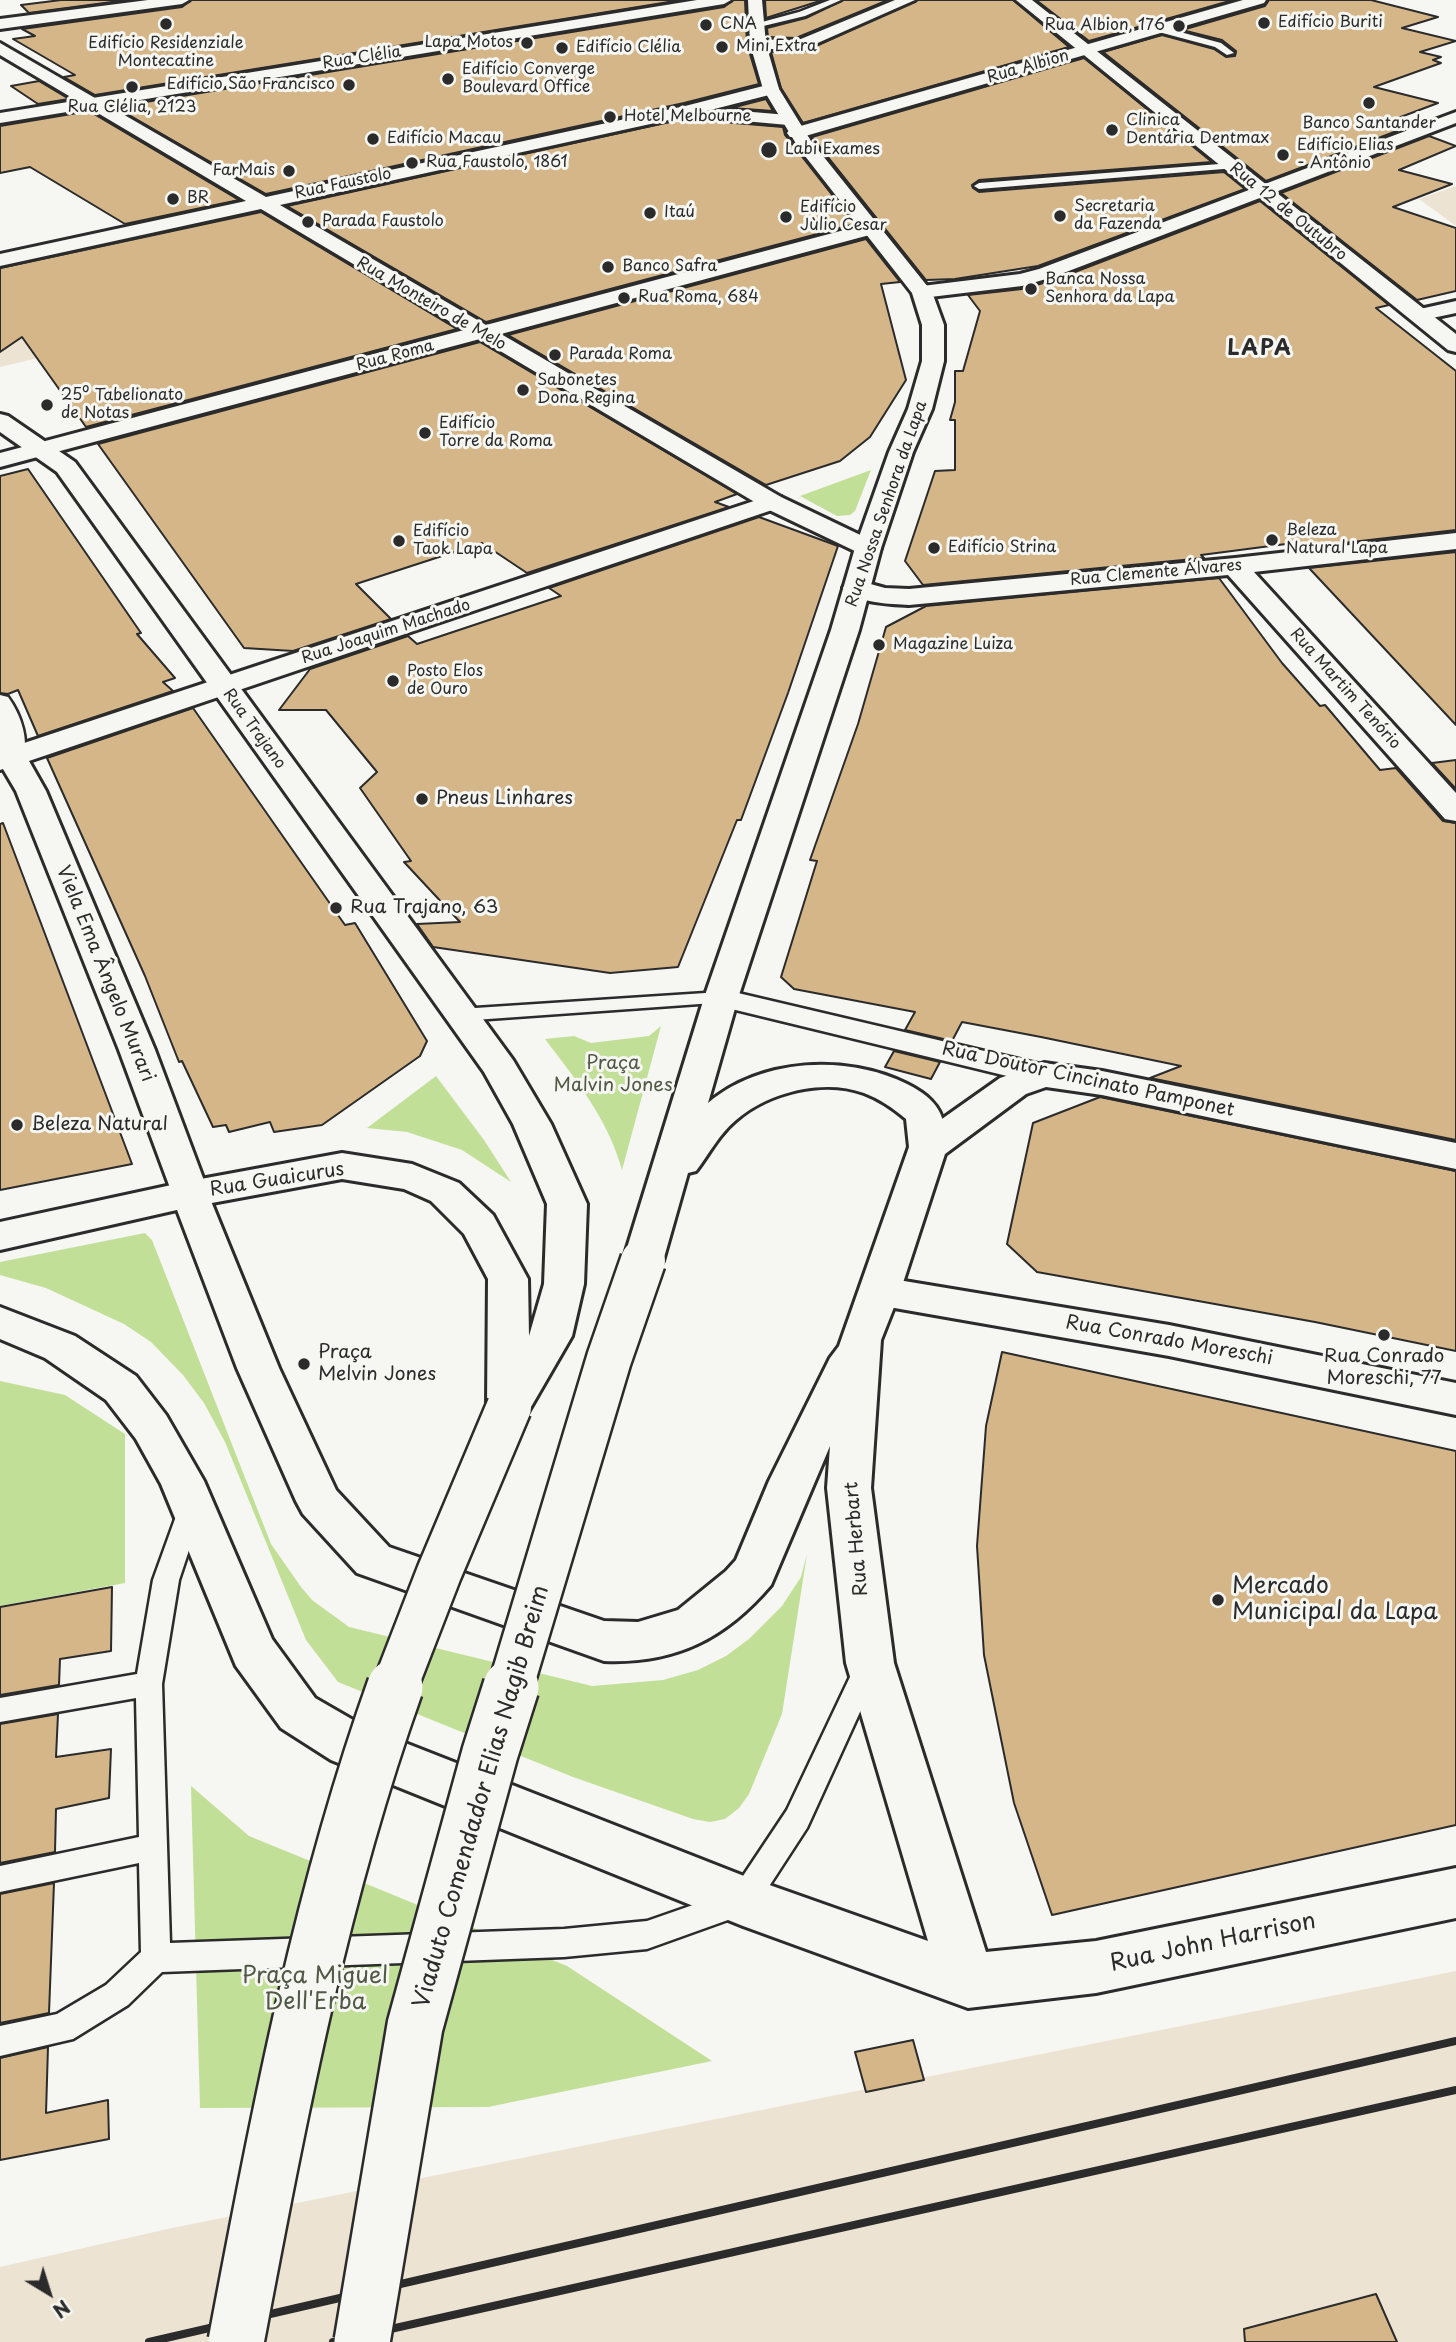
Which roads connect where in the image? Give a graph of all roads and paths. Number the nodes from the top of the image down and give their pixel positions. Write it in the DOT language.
graph roads {
  1 [pos="182,0"];
  2 [pos="724,0"];
  3 [pos="755,0"];
  4 [pos="837,0"];
  5 [pos="908,0"];
  6 [pos="1023,0"];
  7 [pos="1259,0"];
  8 [pos="669,8"];
  9 [pos="747,20"];
  10 [pos="0,24"];
  11 [pos="1158,29"];
  12 [pos="758,44"];
  13 [pos="0,48"];
  14 [pos="1086,50"];
  15 [pos="1230,53"];
  16 [pos="771,89"];
  17 [pos="91,101"];
  18 [pos="687,111"];
  19 [pos="1456,117"];
  20 [pos="0,118"];
  21 [pos="792,126"];
  22 [pos="1232,166"];
  23 [pos="979,186"];
  24 [pos="1262,193"];
  25 [pos="259,203"];
  26 [pos="870,229"];
  27 [pos="0,260"];
  28 [pos="922,292"];
  29 [pos="1456,307"];
  30 [pos="1418,315"];
  31 [pos="481,334"];
  32 [pos="1456,345"];
  33 [pos="0,421"];
  34 [pos="43,448"];
  35 [pos="0,460"];
  36 [pos="772,502"];
  37 [pos="1456,541"];
  38 [pos="868,548"];
  39 [pos="1235,566"];
  40 [pos="856,588"];
  41 [pos="223,686"];
  42 [pos="0,702"];
  43 [pos="6,759"];
  44 [pos="1456,812"];
  45 [pos="721,998"];
  46 [pos="460,1015"];
  47 [pos="1044,1075"];
  48 [pos="928,1147"];
  49 [pos="1456,1156"];
  50 [pos="669,1178"];
  51 [pos="190,1194"];
  52 [pos="0,1236"];
  53 [pos="880,1292"];
  54 [pos="0,1322"];
  55 [pos="860,1340"];
  56 [pos="1456,1399"];
  57 [pos="509,1406"];
  58 [pos="193,1503"];
  59 [pos="870,1663"];
  60 [pos="149,1684"];
  61 [pos="0,1710"];
  62 [pos="153,1847"];
  63 [pos="0,1879"];
  64 [pos="1456,1893"];
  65 [pos="743,1901"];
  66 [pos="156,1958"];
  67 [pos="968,1981"];
  68 [pos="0,2040"];
  69 [pos="236,2342"];
  70 [pos="362,2342"];
  1 -- 10 [label="street"];
  2 -- 8 [label="street, Rua Clélia"];
  3 -- 9 [label="street, Rua Nossa Senhora da Lapa"];
  4 -- 9 [label="lane"];
  5 -- 12 [label="street"];
  6 -- 14 [label="street, Rua 12 de Outubro"];
  7 -- 11 [label="street, Rua Albion"];
  8 -- 9 [label="street"];
  8 -- 17 [label="street, Rua Clélia"];
  9 -- 12 [label="street, Rua Nossa Senhora da Lapa"];
  11 -- 14 [label="street, Rua Albion"];
  11 -- 15 [label="lane"];
  12 -- 16 [label="street, Rua Nossa Senhora da Lapa"];
  13 -- 17 [label="street, Rua Monteiro de Melo"];
  14 -- 21 [label="street, Rua Albion"];
  14 -- 22 [label="street, Rua 12 de Outubro"];
  16 -- 18 [label="street, Rua Faustolo"];
  16 -- 21 [label="street, Rua Nossa Senhora da Lapa"];
  17 -- 20 [label="street, Rua Clélia"];
  17 -- 25 [label="street, Rua Monteiro de Melo"];
  18 -- 21 [label="street, Rua Faustolo"];
  18 -- 25 [label="street, Rua Faustolo"];
  19 -- 24 [label="street"];
  21 -- 26 [label="street, Rua Nossa Senhora da Lapa"];
  22 -- 23 [label="lane"];
  22 -- 24 [label="street, Rua 12 de Outubro"];
  24 -- 28 [label="street"];
  24 -- 30 [label="street, Rua 12 de Outubro"];
  25 -- 27 [label="street, Rua Faustolo"];
  25 -- 31 [label="street, Rua Monteiro de Melo"];
  26 -- 28 [label="street, Rua Nossa Senhora da Lapa"];
  26 -- 31 [label="street, Rua Roma"];
  28 -- 38 [label="street, Rua Nossa Senhora da Lapa"];
  29 -- 30 [label="street"];
  30 -- 32 [label="street, Rua 12 de Outubro"];
  31 -- 34 [label="street, Rua Roma"];
  31 -- 36 [label="street, Rua Monteiro de Melo"];
  33 -- 34 [label="street, Rua Trajano"];
  34 -- 35 [label="street, Rua Roma"];
  34 -- 41 [label="street, Rua Trajano"];
  36 -- 38 [label="street, Rua Monteiro de Melo"];
  36 -- 41 [label="street, Rua Joaquim Machado"];
  37 -- 39 [label="street, Rua Clemente Álvares"];
  38 -- 40 [label="street, Rua Nossa Senhora da Lapa"];
  39 -- 40 [label="street, Rua Clemente Álvares"];
  39 -- 44 [label="street, Rua Martim Tenório"];
  40 -- 45 [label="street, Rua Nossa Senhora da Lapa"];
  41 -- 43 [label="street, Rua Joaquim Machado"];
  41 -- 46 [label="street, Rua Trajano"];
  42 -- 43 [label="street"];
  43 -- 51 [label="street, Viela Ema Ângelo Murari"];
  45 -- 46 [label="lane"];
  45 -- 47 [label="street, Rua Doutor Cincinato Pamponet"];
  45 -- 50 [label="street"];
  46 -- 57 [label="street"];
  47 -- 48 [label="street"];
  47 -- 49 [label="street, Rua Doutor Cincinato Pamponet"];
  48 -- 50 [label="street"];
  48 -- 53 [label="street, Rua Herbart"];
  50 -- 70 [label="street, Viaduto Comendador Elias Nagib Breim, bridge"];
  51 -- 52 [label="street, Rua Guaicurus"];
  51 -- 55 [label="street"];
  51 -- 57 [label="street, Rua Guaicurus"];
  53 -- 55 [label="street, Rua Herbart"];
  53 -- 56 [label="street, Rua Conrado Moreschi"];
  54 -- 58 [label="street"];
  55 -- 59 [label="street, Rua Herbart"];
  57 -- 69 [label="street, bridge"];
  58 -- 60 [label="lane"];
  58 -- 65 [label="street"];
  59 -- 65 [label="lane"];
  59 -- 67 [label="street, Rua Herbart"];
  60 -- 61 [label="lane"];
  60 -- 62 [label="lane"];
  62 -- 63 [label="lane"];
  62 -- 66 [label="lane"];
  64 -- 67 [label="street, Rua John Harrison"];
  65 -- 66 [label="lane"];
  65 -- 67 [label="street"];
  66 -- 68 [label="lane"];
}
